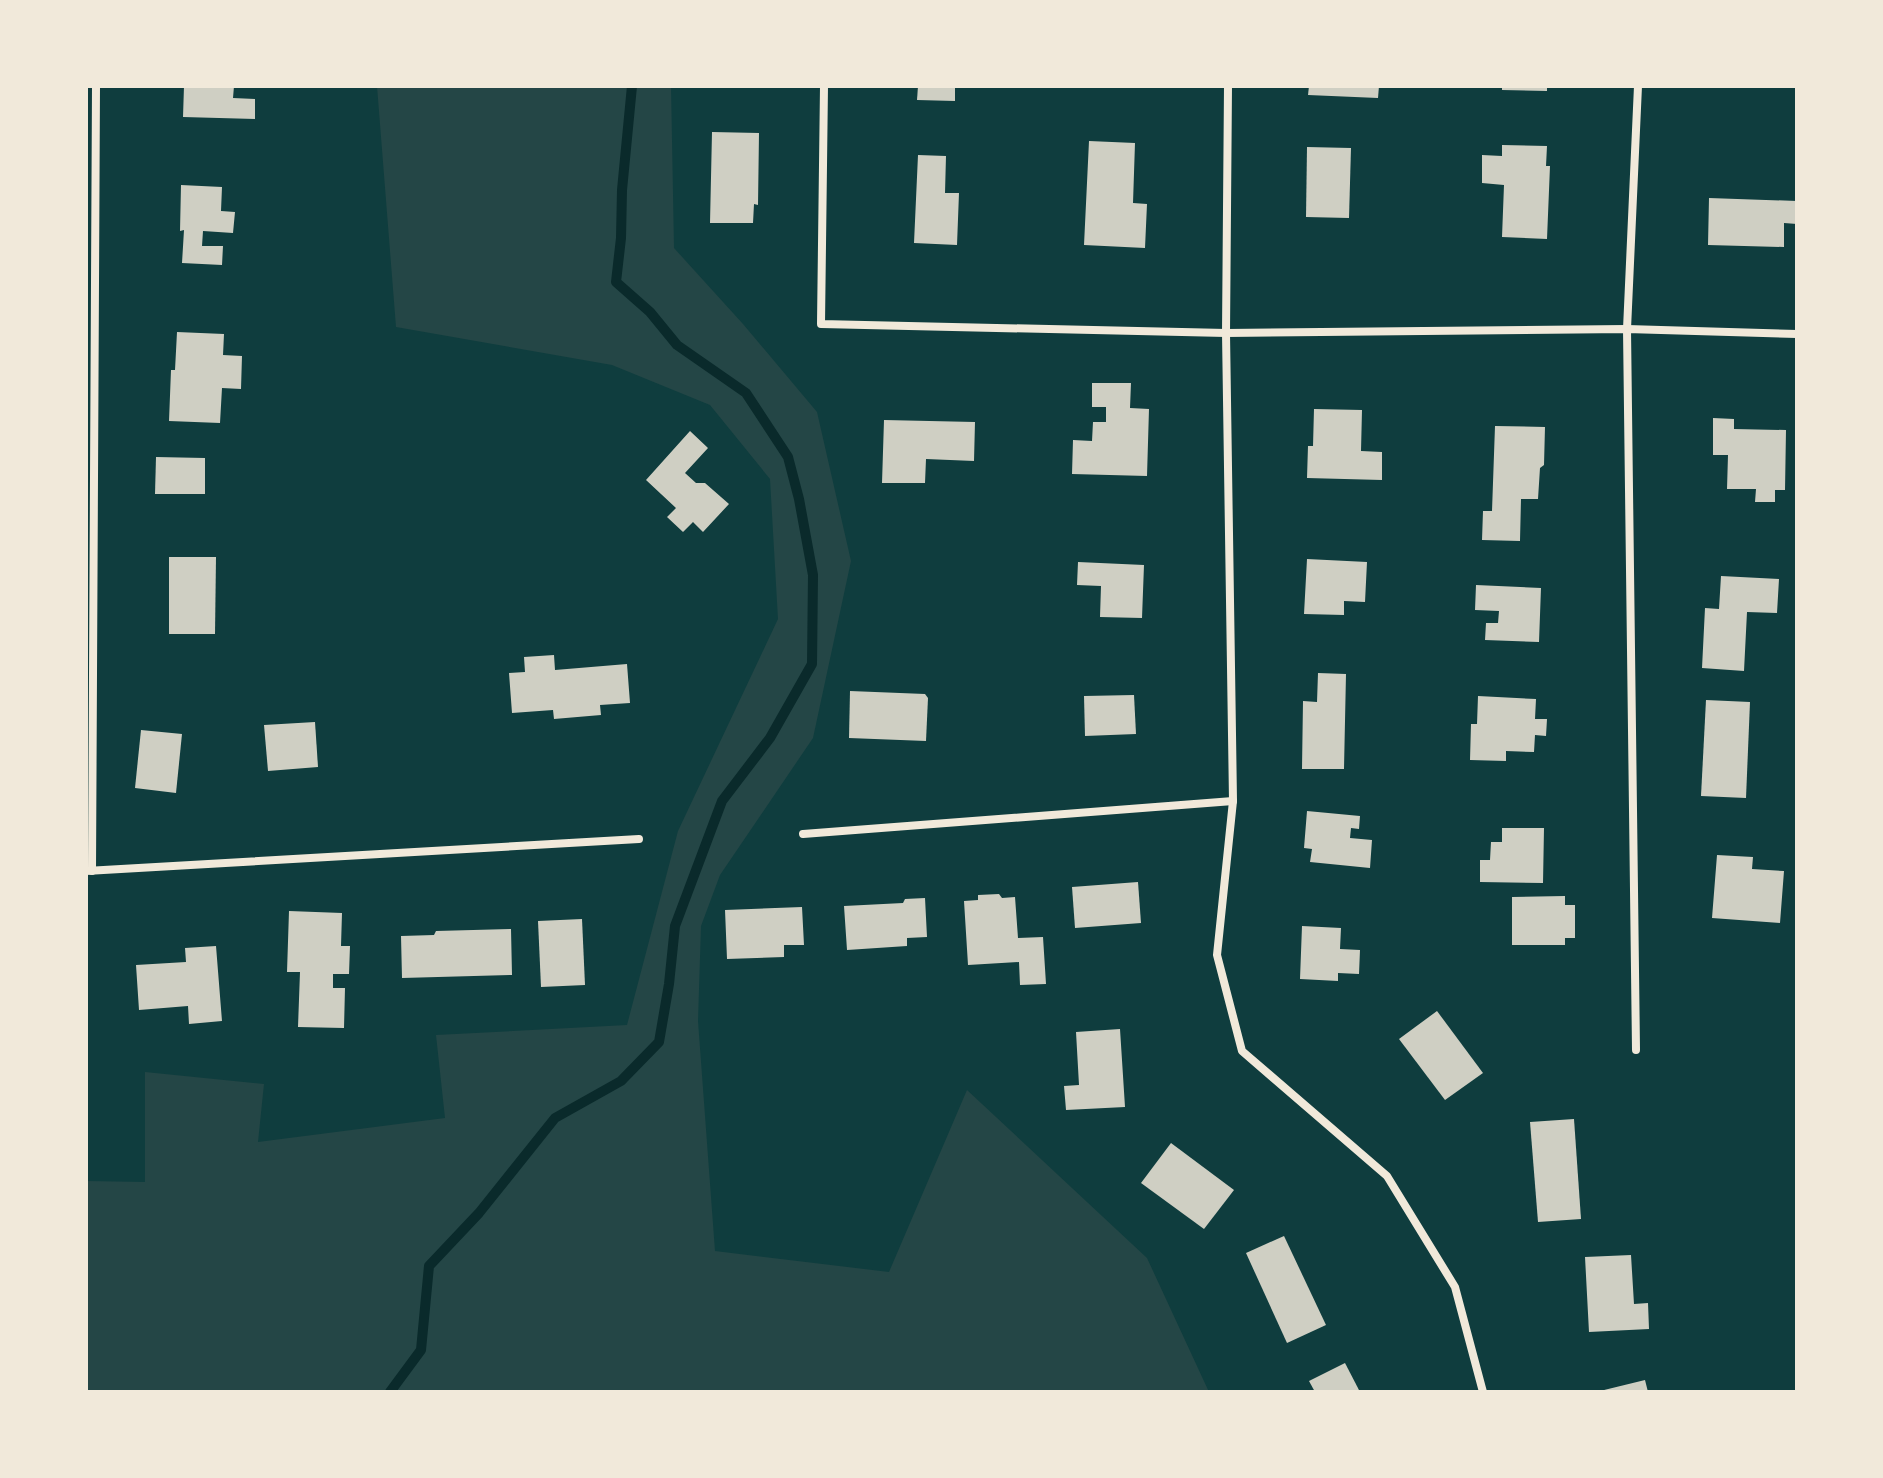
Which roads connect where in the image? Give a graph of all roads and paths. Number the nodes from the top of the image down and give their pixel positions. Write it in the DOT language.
graph roads {
  1 [pos="96,86"];
  2 [pos="824,86"];
  3 [pos="1228,86"];
  4 [pos="1638,86"];
  5 [pos="1627,329"];
  6 [pos="1226,333"];
  7 [pos="1797,334"];
  8 [pos="1233,801"];
  9 [pos="803,834"];
  10 [pos="639,839"];
  11 [pos="89,871"];
  12 [pos="1636,1050"];
  13 [pos="1483,1392"];
  1 -- 11 [label="street"];
  2 -- 6 [label="street"];
  3 -- 6 [label="street"];
  4 -- 5 [label="street"];
  5 -- 6 [label="street"];
  5 -- 7 [label="street"];
  5 -- 12 [label="street"];
  6 -- 8 [label="street"];
  8 -- 9 [label="street"];
  8 -- 13 [label="street"];
  10 -- 11 [label="street"];
}
